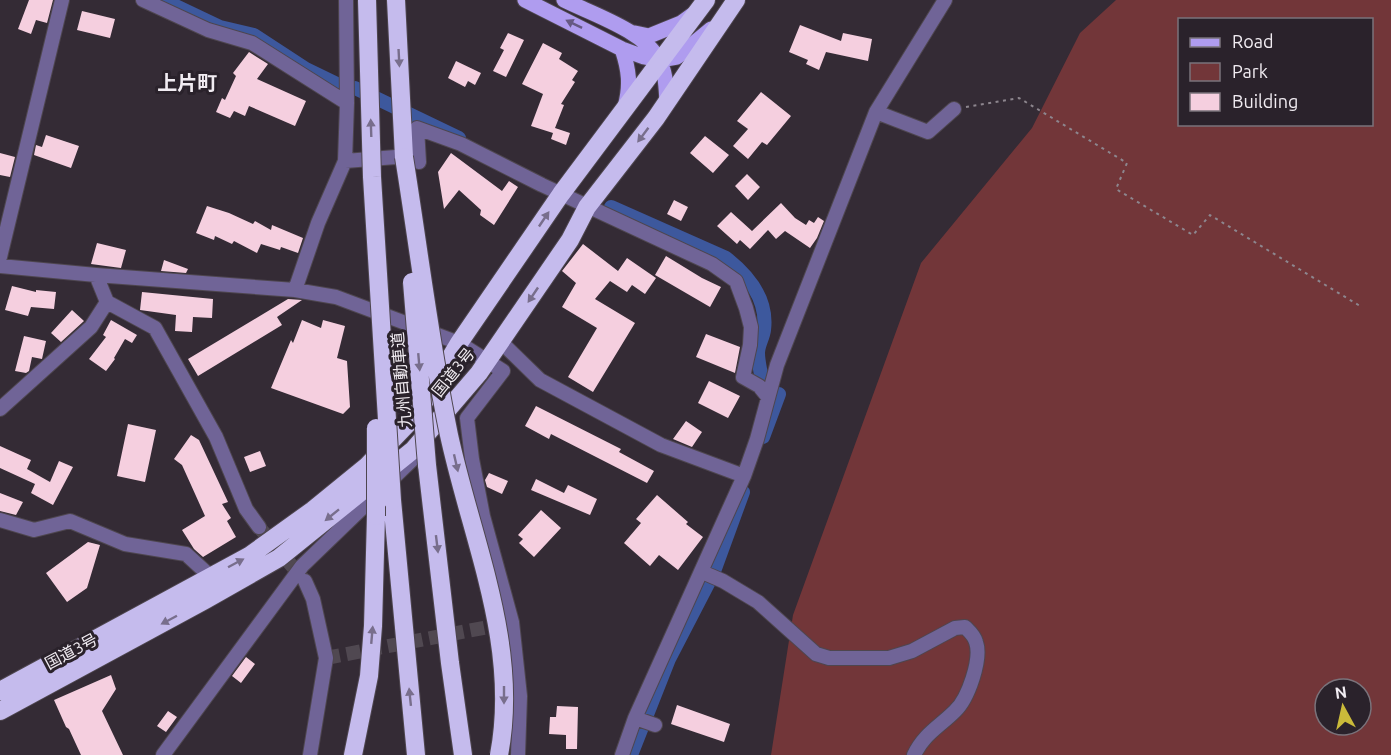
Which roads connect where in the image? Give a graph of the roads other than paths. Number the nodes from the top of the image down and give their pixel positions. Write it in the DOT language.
graph roads {
  1 [pos="62,0"];
  2 [pos="143,0"];
  3 [pos="345,0"];
  4 [pos="367,0"];
  5 [pos="396,0"];
  6 [pos="525,0"];
  7 [pos="564,0"];
  8 [pos="736,0"];
  9 [pos="945,0"];
  10 [pos="700,7"];
  11 [pos="720,21"];
  12 [pos="629,32"];
  13 [pos="622,49"];
  14 [pos="660,60"];
  15 [pos="667,102"];
  16 [pos="347,103"];
  17 [pos="954,109"];
  18 [pos="624,110"];
  19 [pos="876,112"];
  20 [pos="404,157"];
  21 [pos="345,161"];
  22 [pos="372,177"];
  23 [pos="561,194"];
  24 [pos="587,207"];
  25 [pos="0,257"];
  26 [pos="0,266"];
  27 [pos="96,275"];
  28 [pos="295,290"];
  29 [pos="107,302"];
  30 [pos="501,342"];
  31 [pos="459,344"];
  32 [pos="484,367"];
  33 [pos="768,397"];
  34 [pos="0,410"];
  35 [pos="744,476"];
  36 [pos="0,520"];
  37 [pos="259,527"];
  38 [pos="702,572"];
  39 [pos="211,577"];
  40 [pos="305,581"];
  41 [pos="0,691"];
  42 [pos="0,711"];
  43 [pos="635,718"];
  44 [pos="655,725"];
  45 [pos="163,755"];
  46 [pos="310,755"];
  47 [pos="353,755"];
  48 [pos="416,755"];
  49 [pos="463,755"];
  50 [pos="499,755"];
  51 [pos="518,755"];
  52 [pos="622,755"];
  53 [pos="914,755"];
  1 -- 25 [label="street"];
  2 -- 16 [label="street"];
  3 -- 16 [label="street"];
  22 -- 4 [label="highway, 九州自動車道, one-way, bridge"];
  5 -- 20 [label="highway, 九州自動車道, one-way"];
  13 -- 6 [label="main road, one-way"];
  7 -- 12 [label="main road"];
  8 -- 11 [label="highway, 国道3号"];
  9 -- 19 [label="street"];
  10 -- 12 [label="main road"];
  10 -- 14 [label="highway, 国道3号"];
  11 -- 14 [label="main road"];
  11 -- 15 [label="highway, 国道3号"];
  12 -- 14 [label="main road"];
  13 -- 14 [label="main road"];
  13 -- 18 [label="main road"];
  14 -- 15 [label="main road"];
  14 -- 18 [label="highway, 国道3号"];
  15 -- 24 [label="highway, 国道3号, one-way"];
  16 -- 21 [label="street"];
  17 -- 19 [label="street"];
  18 -- 23 [label="highway, 国道3号"];
  19 -- 33 [label="street"];
  20 -- 49 [label="highway, 九州自動車道, one-way, bridge"];
  20 -- 50 [label="highway, one-way, bridge"];
  21 -- 23 [label="street"];
  21 -- 28 [label="street"];
  47 -- 22 [label="highway, one-way, bridge"];
  48 -- 22 [label="highway, 九州自動車道, one-way, bridge"];
  23 -- 24 [label="street"];
  31 -- 23 [label="highway, 国道3号, one-way"];
  24 -- 30 [label="highway, 国道3号, one-way"];
  24 -- 33 [label="street"];
  26 -- 27 [label="street"];
  27 -- 28 [label="street"];
  27 -- 29 [label="street"];
  28 -- 31 [label="street"];
  29 -- 34 [label="street"];
  29 -- 37 [label="street"];
  30 -- 32 [label="highway, 国道3号"];
  30 -- 35 [label="street"];
  31 -- 32 [label="street"];
  39 -- 31 [label="highway, 国道3号, one-way"];
  32 -- 42 [label="highway, 国道3号, one-way"];
  32 -- 45 [label="street"];
  32 -- 51 [label="street"];
  33 -- 35 [label="street"];
  35 -- 38 [label="street"];
  36 -- 39 [label="street"];
  38 -- 43 [label="street"];
  38 -- 53 [label="street"];
  39 -- 41 [label="highway, 国道3号"];
  40 -- 46 [label="street"];
  43 -- 44 [label="street"];
  43 -- 52 [label="street"];
}
